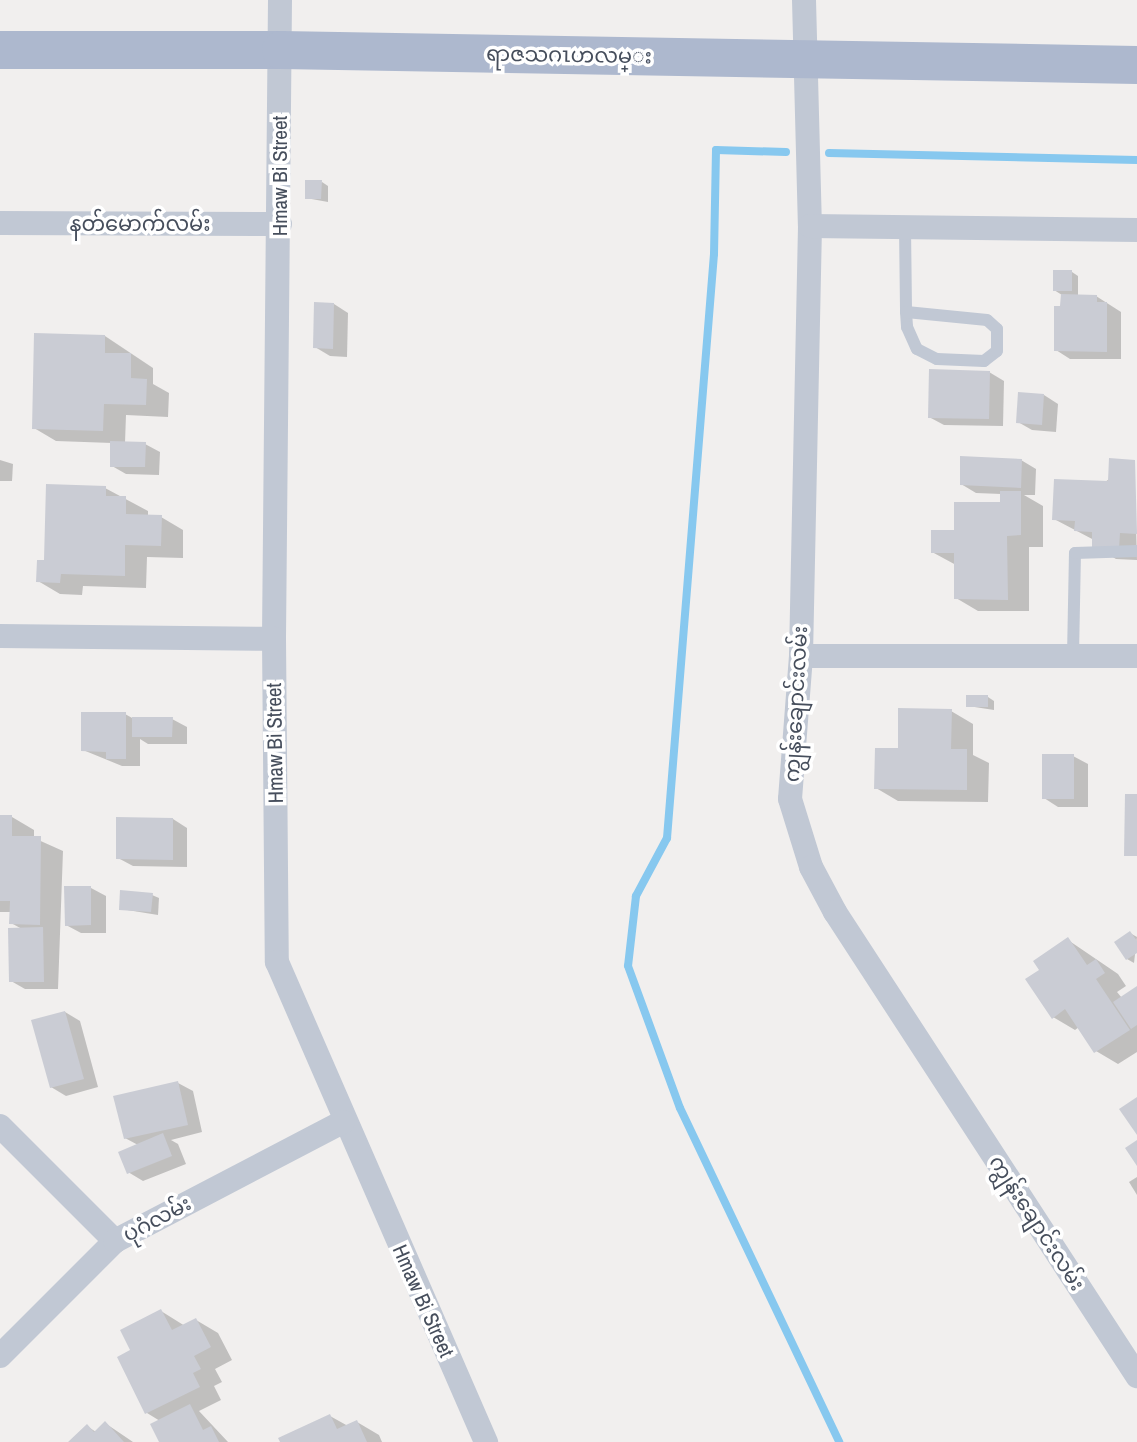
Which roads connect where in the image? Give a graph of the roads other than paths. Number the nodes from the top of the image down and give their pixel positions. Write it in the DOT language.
graph roads {
  1 [pos="280,0"];
  2 [pos="804,0"];
  3 [pos="0,50"];
  4 [pos="281,50"];
  5 [pos="805,60"];
  6 [pos="1137,65"];
  7 [pos="0,223"];
  8 [pos="280,225"];
  9 [pos="810,226"];
  10 [pos="905,227"];
  11 [pos="1137,230"];
  12 [pos="906,312"];
  13 [pos="1137,551"];
  14 [pos="0,636"];
  15 [pos="274,639"];
  16 [pos="801,656"];
  17 [pos="1073,656"];
  18 [pos="1137,656"];
  19 [pos="343,1122"];
  20 [pos="0,1126"];
  21 [pos="115,1241"];
  22 [pos="0,1356"];
  23 [pos="1137,1376"];
  24 [pos="486,1442"];
  1 -- 4 [label="street, Hmaw Bi Street"];
  2 -- 5 [label="street, ကျွန်းချောင်းလမ်း"];
  3 -- 4 [label="main road, ရာဇသဂၤဟလမ္း"];
  4 -- 5 [label="main road, ရာဇသဂၤဟလမ္း"];
  4 -- 8 [label="street, Hmaw Bi Street"];
  5 -- 6 [label="main road, ရာဇသဂၤဟလမ္း"];
  5 -- 9 [label="street, ကျွန်းချောင်းလမ်း"];
  7 -- 8 [label="street, နတ်မောက်လမ်း"];
  8 -- 15 [label="street, Hmaw Bi Street"];
  9 -- 10 [label="street"];
  9 -- 16 [label="street, ကျွန်းချောင်းလမ်း"];
  10 -- 11 [label="street"];
  10 -- 12 [label="lane"];
  12 -- 12 [label="lane"];
  13 -- 17 [label="lane"];
  14 -- 15 [label="street"];
  15 -- 19 [label="street, Hmaw Bi Street"];
  16 -- 17 [label="street"];
  16 -- 23 [label="street, ကျွန်းချောင်းလမ်း"];
  17 -- 18 [label="street"];
  19 -- 21 [label="street, ပုဂံလမ်း"];
  19 -- 24 [label="street, Hmaw Bi Street"];
  20 -- 21 [label="street"];
  21 -- 22 [label="street, ပုဂံလမ်း"];
}
